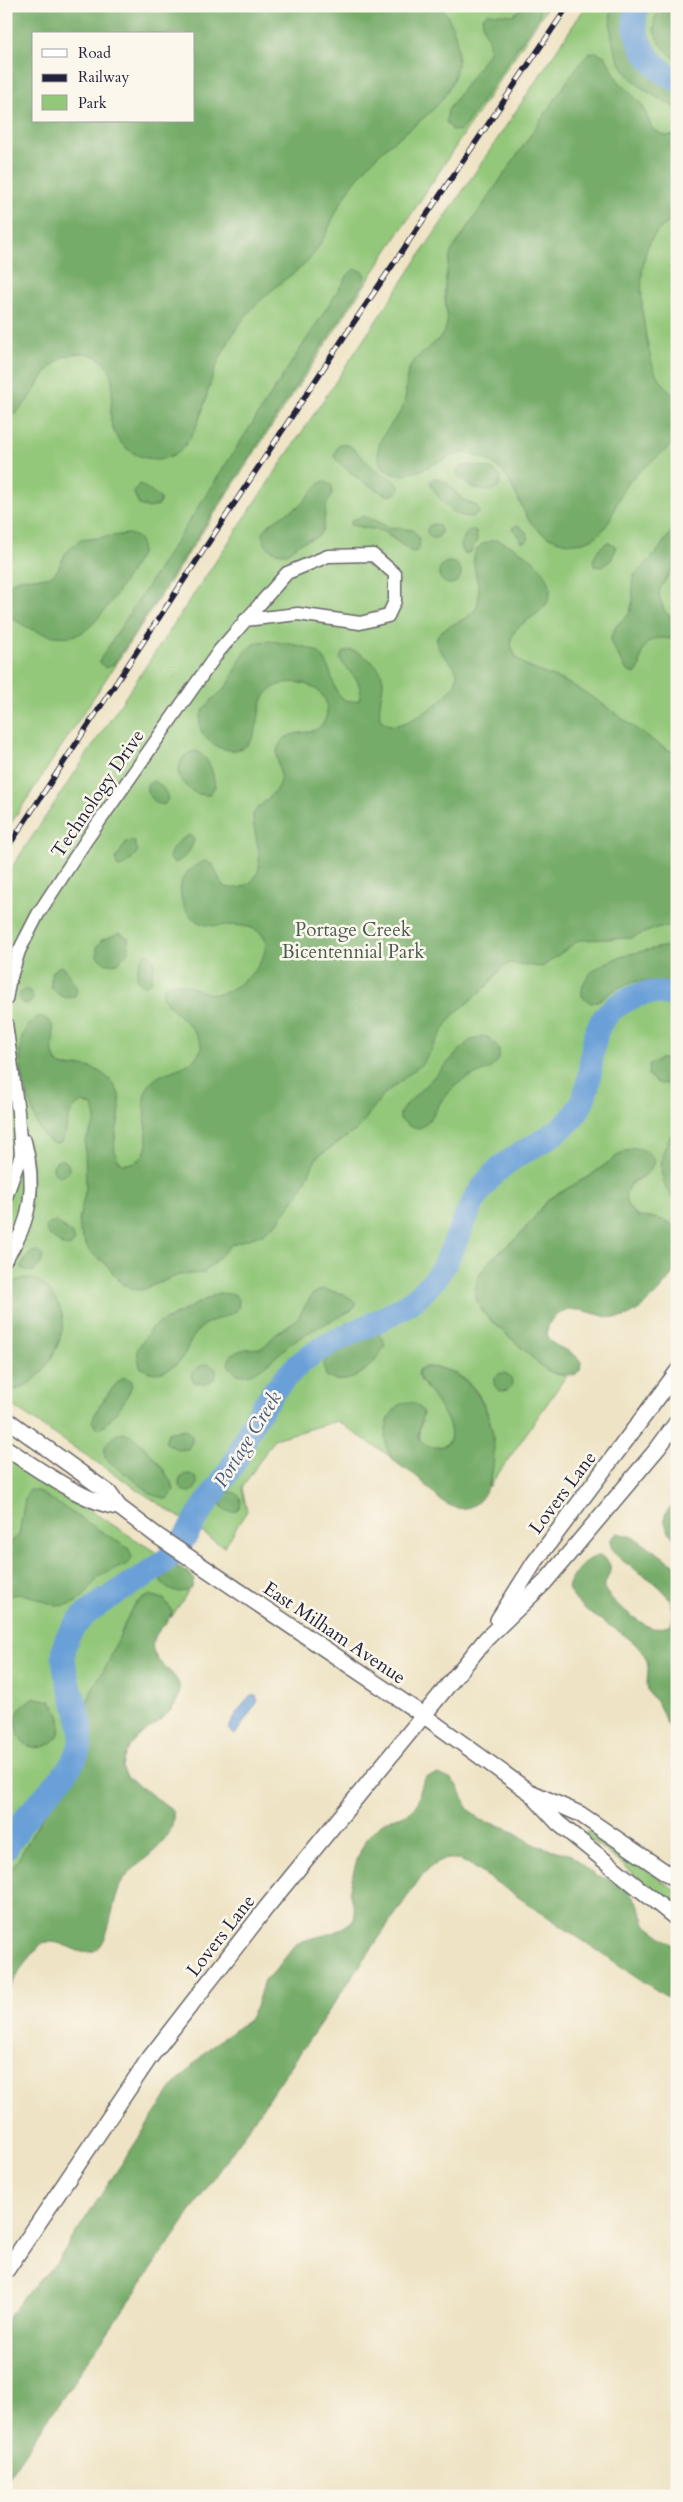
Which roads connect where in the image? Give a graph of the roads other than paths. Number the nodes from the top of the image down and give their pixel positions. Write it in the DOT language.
graph roads {
  1 [pos="245,620"];
  2 [pos="6,1000"];
  3 [pos="6,1023"];
  4 [pos="18,1112"];
  5 [pos="6,1196"];
  6 [pos="6,1260"];
  7 [pos="677,1372"];
  8 [pos="6,1419"];
  9 [pos="677,1422"];
  10 [pos="6,1448"];
  11 [pos="119,1507"];
  12 [pos="486,1639"];
  13 [pos="423,1715"];
  14 [pos="528,1791"];
  15 [pos="677,1880"];
  16 [pos="677,1919"];
  17 [pos="6,2271"];
  1 -- 1 [label="street, Technology Drive"];
  1 -- 2 [label="street, Technology Drive"];
  3 -- 4 [label="street"];
  4 -- 5 [label="street"];
  4 -- 6 [label="street"];
  7 -- 12 [label="street, Lovers Lane"];
  8 -- 11 [label="street, East Milham Avenue"];
  9 -- 12 [label="street, Lovers Lane"];
  10 -- 11 [label="street, East Milham Avenue"];
  11 -- 13 [label="street, East Milham Avenue"];
  12 -- 13 [label="street, Lovers Lane"];
  13 -- 14 [label="street, East Milham Avenue"];
  13 -- 17 [label="street, Lovers Lane"];
  14 -- 15 [label="street, East Milham Avenue"];
  14 -- 16 [label="street, East Milham Avenue"];
}
